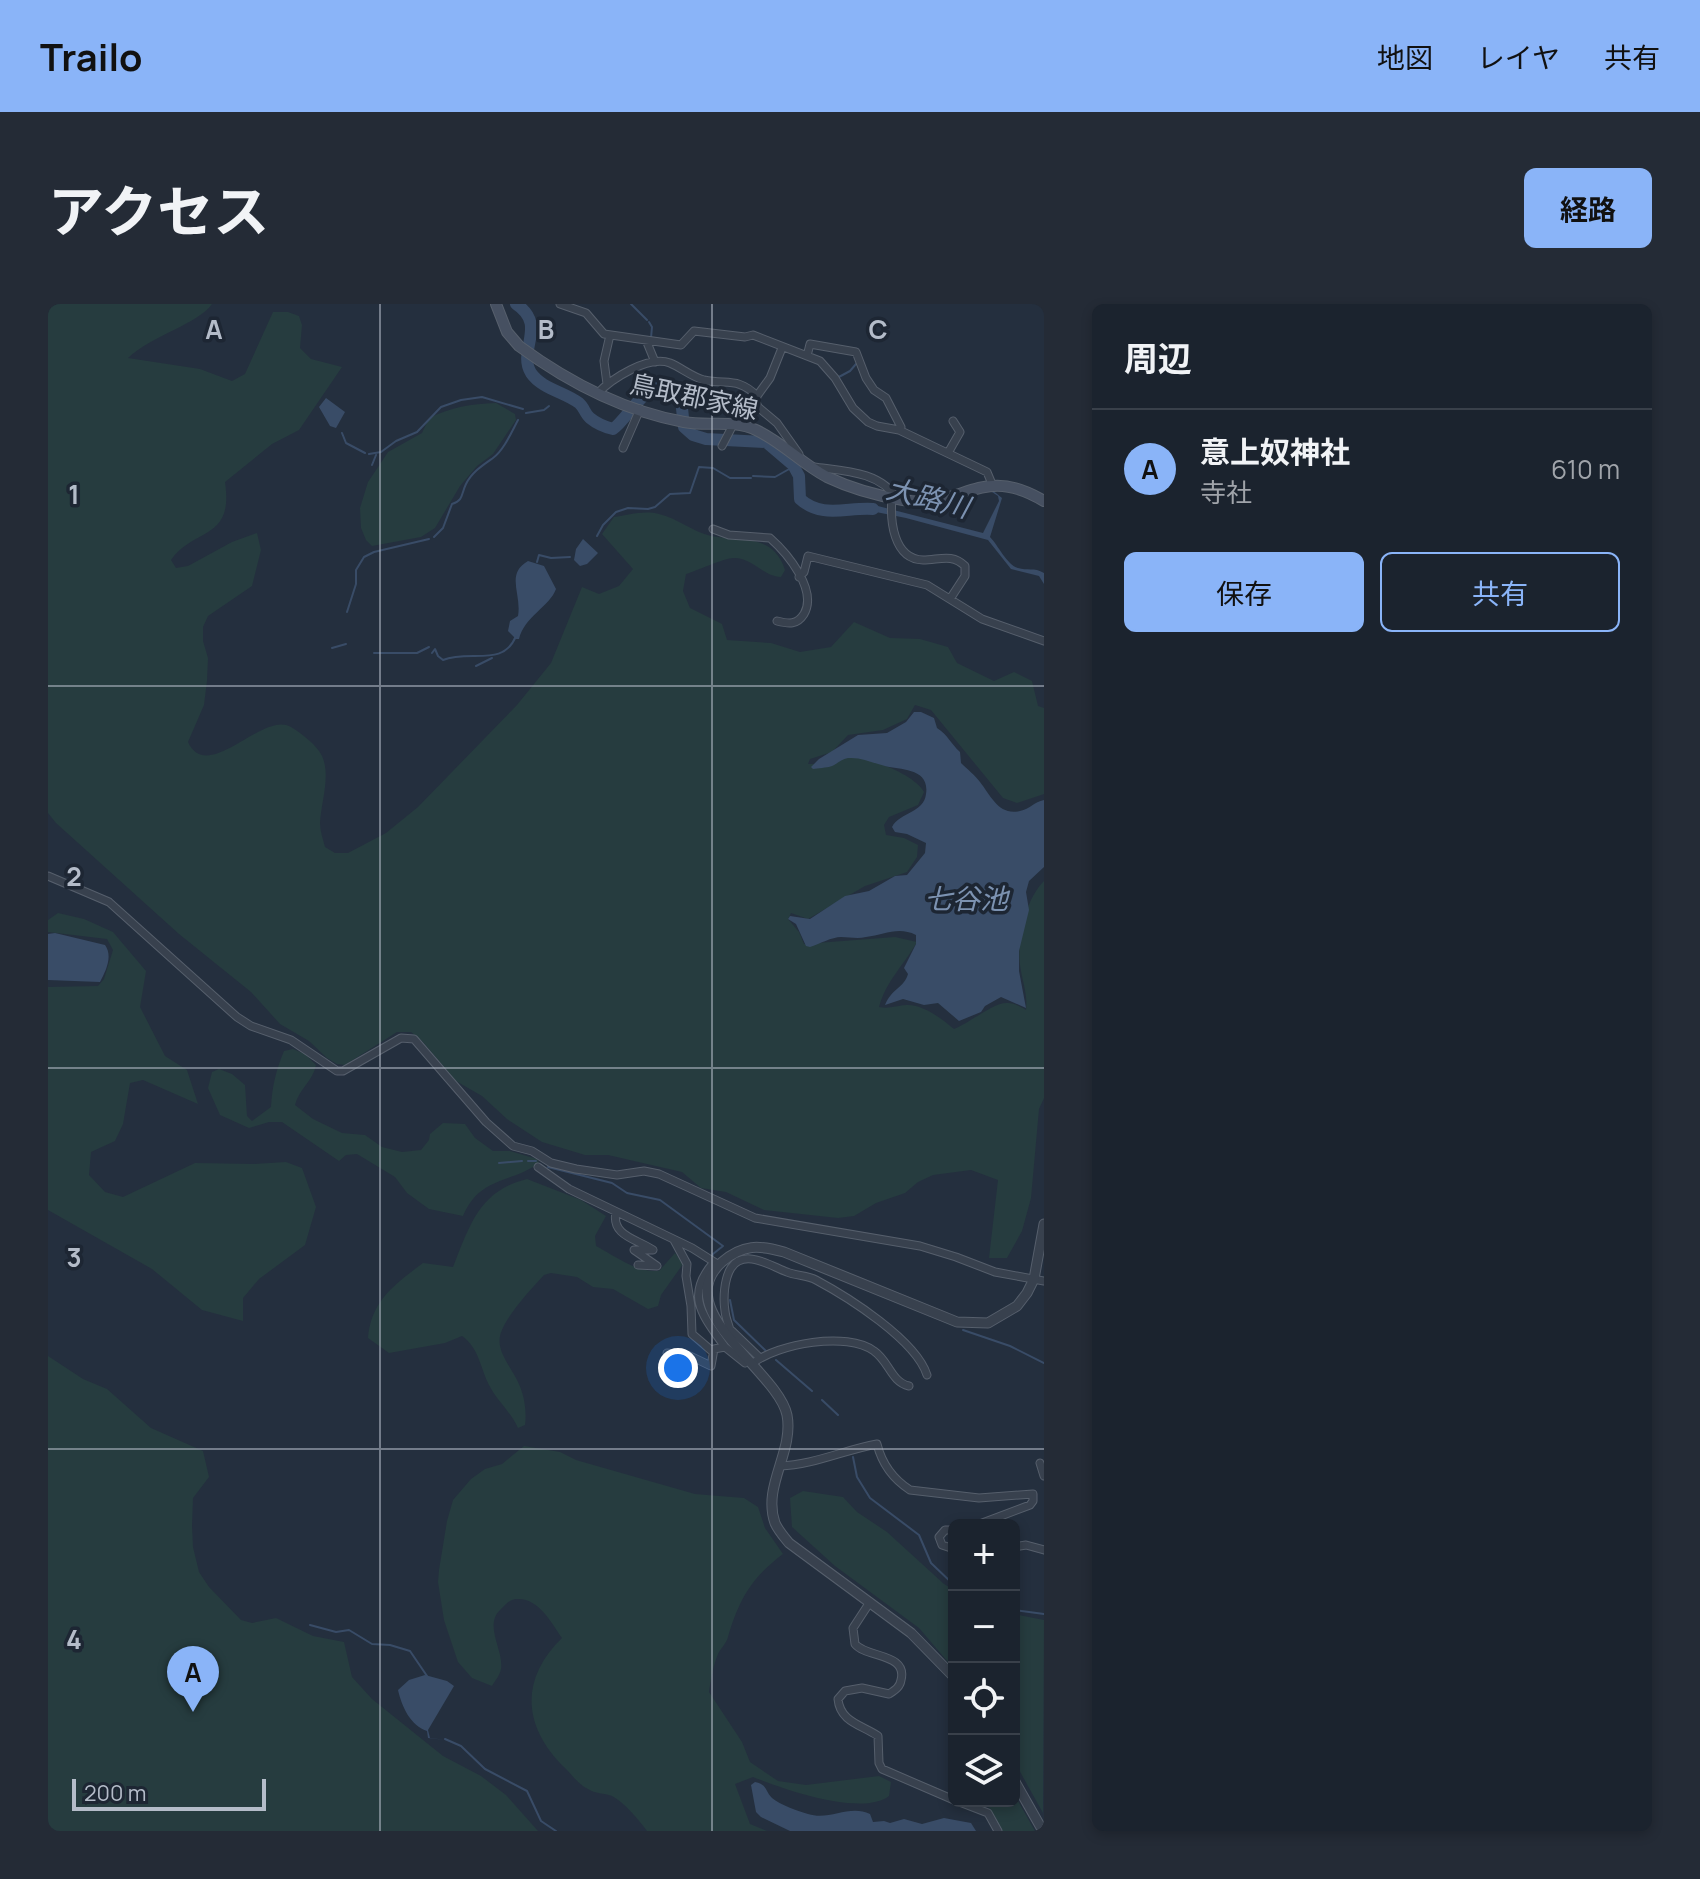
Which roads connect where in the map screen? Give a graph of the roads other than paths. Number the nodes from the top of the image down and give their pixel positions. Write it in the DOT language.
graph roads {
  1 [pos="496,304"];
  2 [pos="560,304"];
  3 [pos="610,335"];
  4 [pos="646,340"];
  5 [pos="782,348"];
  6 [pos="807,356"];
  7 [pos="655,362"];
  8 [pos="607,384"];
  9 [pos="597,394"];
  10 [pos="757,396"];
  11 [pos="635,408"];
  12 [pos="953,421"];
  13 [pos="734,423"];
  14 [pos="899,430"];
  15 [pos="722,446"];
  16 [pos="623,448"];
  17 [pos="948,453"];
  18 [pos="808,465"];
  19 [pos="992,484"];
  20 [pos="1041,496"];
  21 [pos="895,498"];
  22 [pos="713,529"];
  23 [pos="799,577"];
  24 [pos="950,599"];
  25 [pos="777,621"];
  26 [pos="1044,641"];
  27 [pos="48,876"];
  28 [pos="538,1167"];
  29 [pos="616,1212"];
  30 [pos="1044,1224"];
  31 [pos="674,1240"];
  32 [pos="716,1263"];
  33 [pos="638,1265"];
  34 [pos="1039,1280"];
  35 [pos="729,1340"];
  36 [pos="713,1352"];
  37 [pos="667,1353"];
  38 [pos="752,1361"];
  39 [pos="927,1375"];
  40 [pos="909,1386"];
  41 [pos="1040,1463"];
  42 [pos="780,1466"];
  43 [pos="1044,1476"];
  44 [pos="993,1519"];
  45 [pos="948,1530"];
  46 [pos="948,1547"];
  47 [pos="1020,1547"];
  48 [pos="1044,1550"];
  49 [pos="870,1602"];
  50 [pos="948,1671"];
  51 [pos="1020,1791"];
  52 [pos="948,1797"];
  53 [pos="973,1807"];
  54 [pos="998,1831"];
  55 [pos="1043,1831"];
  1 -- 9 [label="main road, 鳥取郡家線"];
  2 -- 3 [label="street"];
  3 -- 4 [label="street"];
  3 -- 8 [label="street"];
  4 -- 5 [label="street"];
  4 -- 7 [label="street"];
  5 -- 6 [label="street"];
  5 -- 10 [label="street"];
  6 -- 14 [label="street"];
  6 -- 14 [label="street"];
  7 -- 8 [label="street"];
  7 -- 10 [label="street"];
  8 -- 9 [label="street"];
  9 -- 11 [label="main road, 鳥取郡家線"];
  10 -- 18 [label="street"];
  11 -- 13 [label="main road, 鳥取郡家線"];
  11 -- 16 [label="street"];
  12 -- 17 [label="street"];
  13 -- 15 [label="street"];
  13 -- 18 [label="main road, 鳥取郡家線"];
  14 -- 17 [label="street"];
  17 -- 19 [label="street"];
  18 -- 21 [label="main road, 鳥取郡家線"];
  19 -- 20 [label="main road"];
  19 -- 21 [label="main road, 鳥取郡家線"];
  21 -- 24 [label="street"];
  22 -- 23 [label="street"];
  23 -- 24 [label="street"];
  23 -- 25 [label="street"];
  24 -- 26 [label="street"];
  27 -- 34 [label="street"];
  28 -- 29 [label="street"];
  29 -- 31 [label="street"];
  29 -- 33 [label="street"];
  30 -- 34 [label="street"];
  31 -- 32 [label="street"];
  31 -- 36 [label="street"];
  32 -- 34 [label="street"];
  32 -- 35 [label="street"];
  35 -- 36 [label="street"];
  35 -- 38 [label="street"];
  35 -- 39 [label="street"];
  36 -- 37 [label="street"];
  38 -- 40 [label="street"];
  38 -- 42 [label="street"];
  41 -- 43 [label="street"];
  42 -- 44 [label="street"];
  42 -- 49 [label="street"];
  45 -- 46 [label="street"];
  47 -- 48 [label="street"];
  49 -- 50 [label="street"];
  49 -- 52 [label="street"];
  51 -- 55 [label="street"];
  53 -- 54 [label="street"];
}
